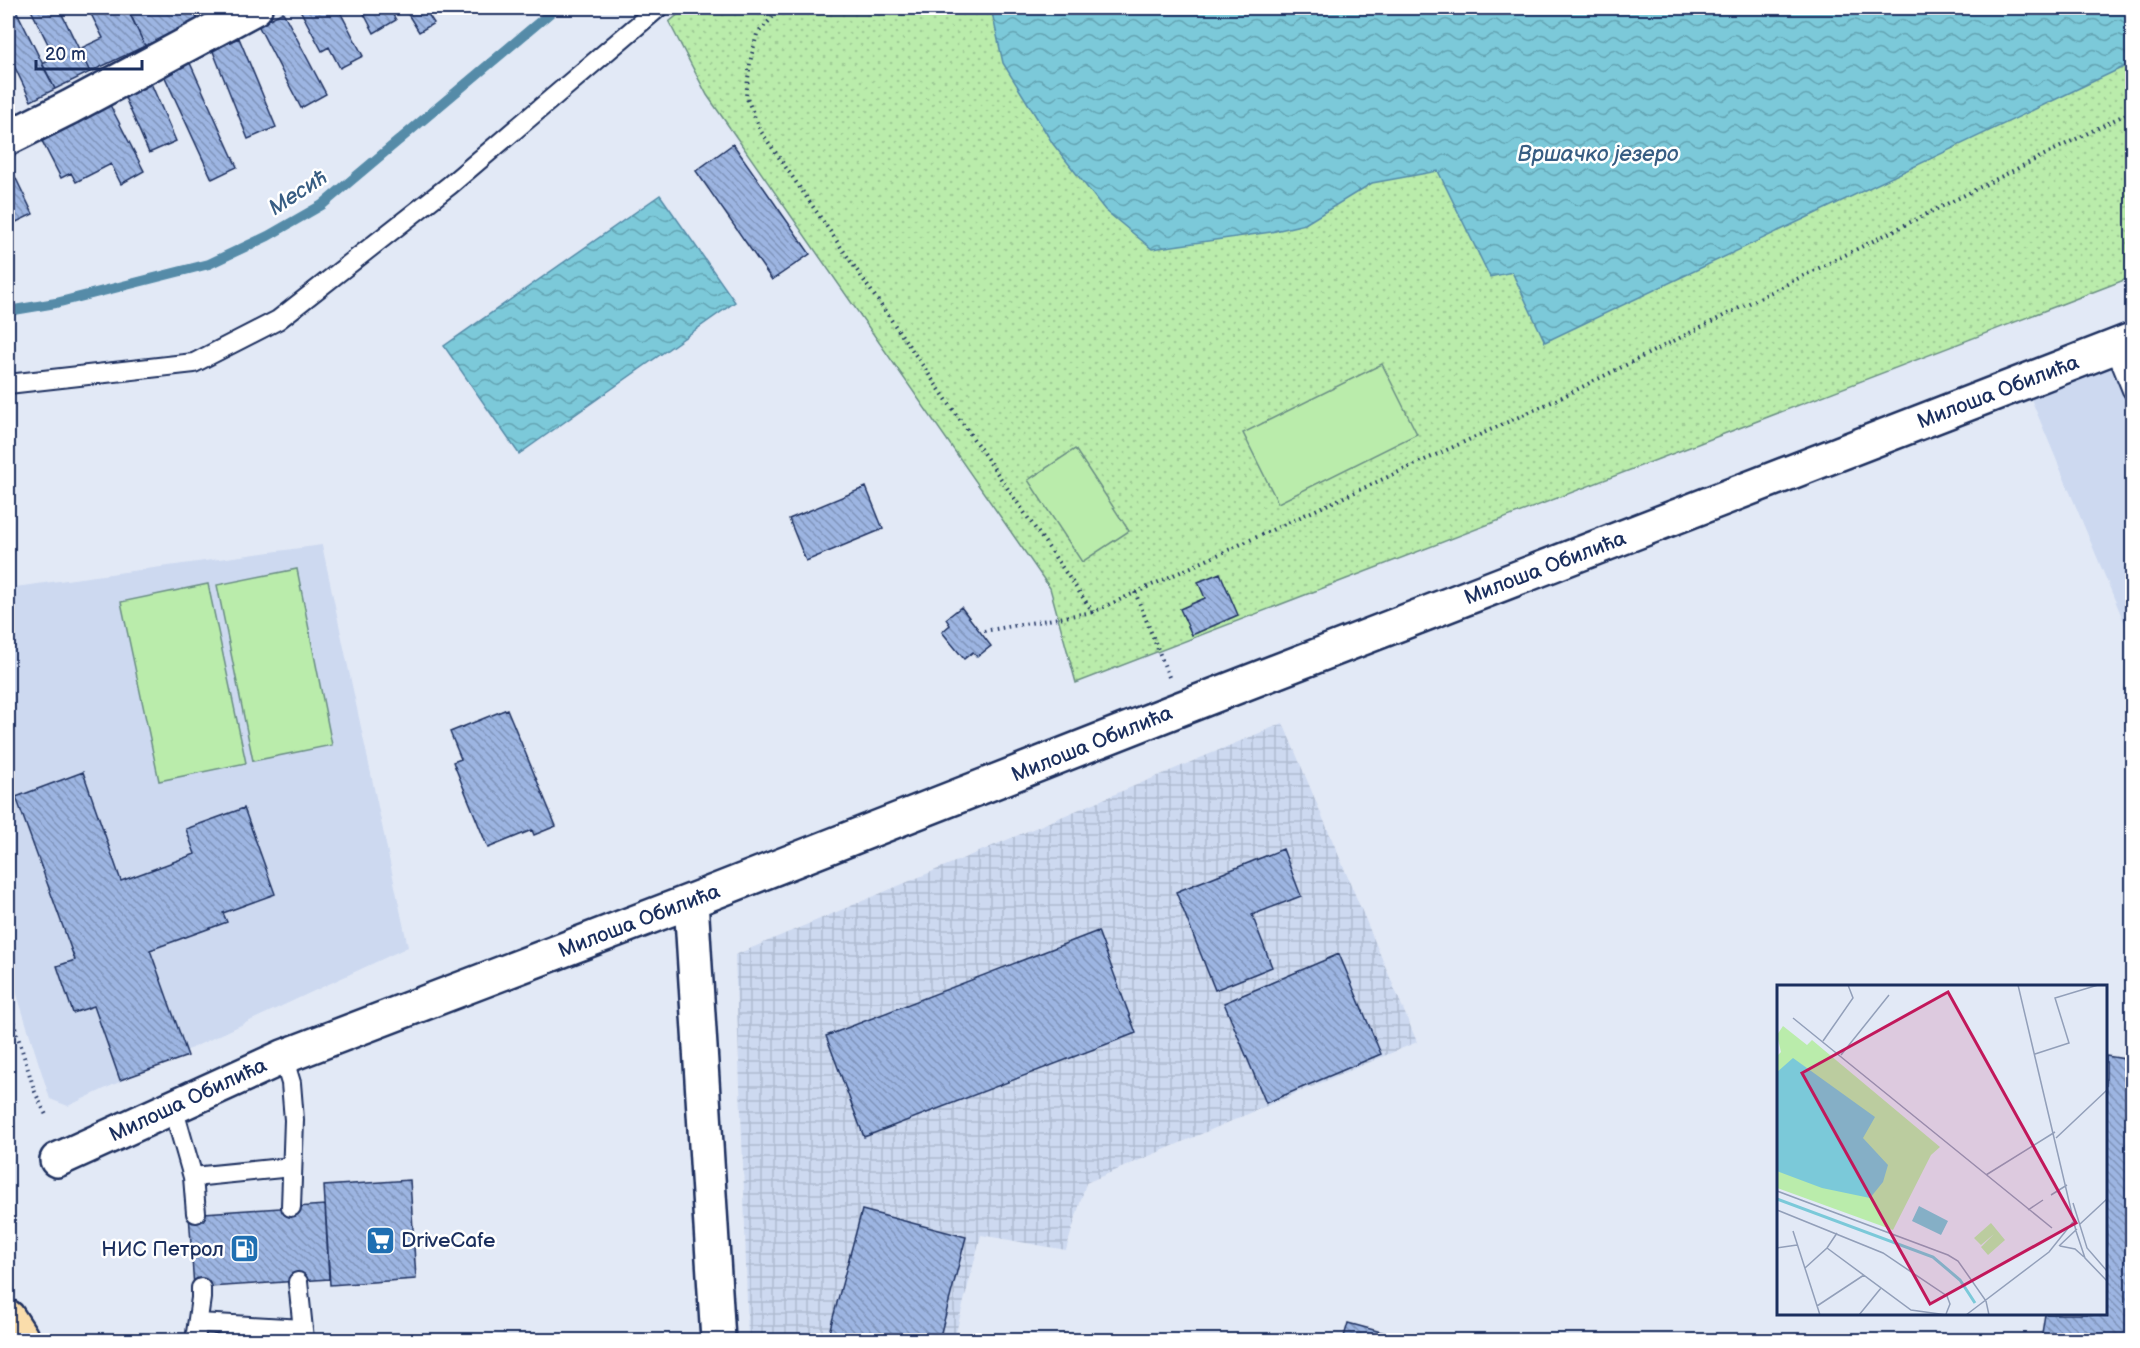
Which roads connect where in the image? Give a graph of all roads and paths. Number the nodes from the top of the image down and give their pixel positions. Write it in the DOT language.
graph roads {
  1 [pos="255,8"];
  2 [pos="658,8"];
  3 [pos="781,8"];
  4 [pos="2133,111"];
  5 [pos="8,138"];
  6 [pos="2124,344"];
  7 [pos="8,384"];
  8 [pos="2133,390"];
  9 [pos="1135,592"];
  10 [pos="1093,612"];
  11 [pos="984,631"];
  12 [pos="1182,708"];
  13 [pos="691,901"];
  14 [pos="8,1005"];
  15 [pos="283,1057"];
  16 [pos="173,1107"];
  17 [pos="46,1115"];
  18 [pos="57,1160"];
  19 [pos="292,1167"];
  20 [pos="193,1177"];
  21 [pos="291,1207"];
  22 [pos="196,1214"];
  23 [pos="298,1282"];
  24 [pos="201,1288"];
  25 [pos="197,1332"];
  26 [pos="303,1335"];
  27 [pos="718,1341"];
  1 -- 5 [label="street"];
  2 -- 7 [label="lane"];
  3 -- 10 [label="path"];
  4 -- 9 [label="path"];
  6 -- 8 [label="lane"];
  6 -- 12 [label="street, Милоша Обилића"];
  9 -- 10 [label="path"];
  9 -- 12 [label="path"];
  10 -- 11 [label="path"];
  12 -- 13 [label="street, Милоша Обилића"];
  13 -- 15 [label="street, Милоша Обилића"];
  13 -- 27 [label="street"];
  14 -- 17 [label="path"];
  15 -- 16 [label="street, Милоша Обилића"];
  15 -- 19 [label="lane"];
  16 -- 18 [label="street, Милоша Обилића"];
  16 -- 20 [label="lane"];
  19 -- 20 [label="lane"];
  19 -- 21 [label="lane"];
  20 -- 22 [label="lane"];
  23 -- 26 [label="lane"];
  24 -- 25 [label="lane"];
  25 -- 26 [label="lane"];
}
